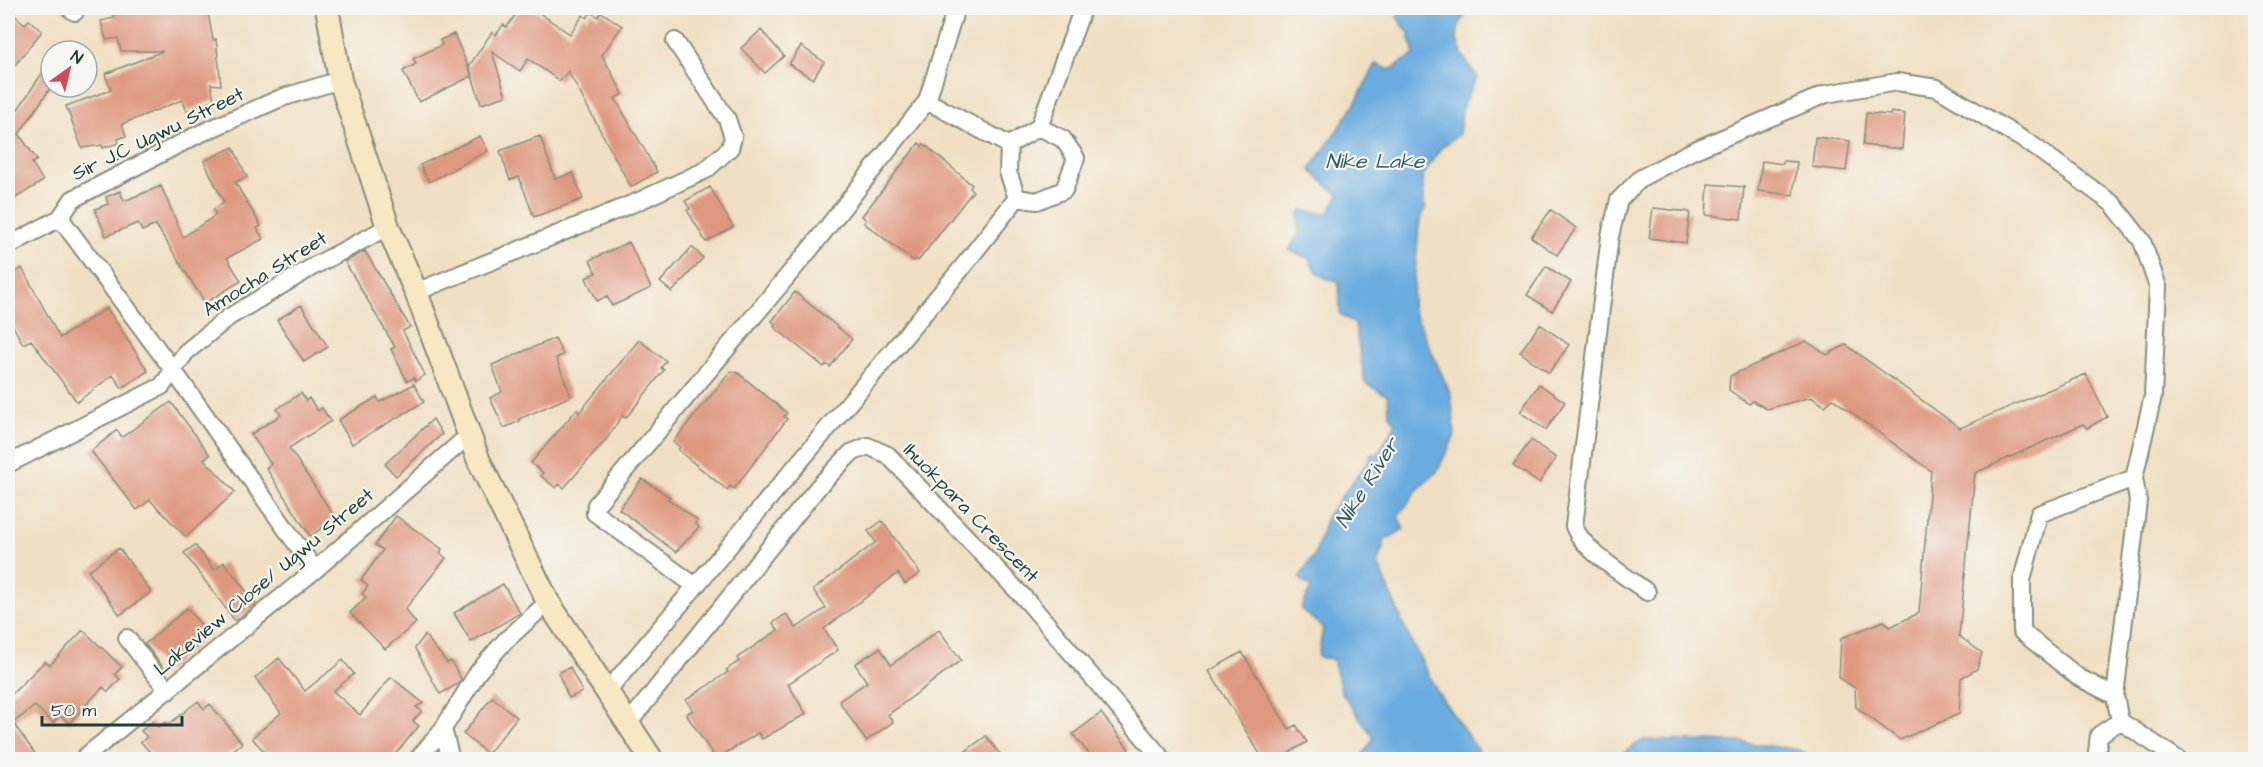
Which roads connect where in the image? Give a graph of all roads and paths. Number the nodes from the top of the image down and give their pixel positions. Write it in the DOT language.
graph roads {
  1 [pos="327,8"];
  2 [pos="956,8"];
  3 [pos="1083,8"];
  4 [pos="675,41"];
  5 [pos="340,80"];
  6 [pos="927,100"];
  7 [pos="1039,127"];
  8 [pos="1009,145"];
  9 [pos="1017,198"];
  10 [pos="60,218"];
  11 [pos="388,227"];
  12 [pos="8,246"];
  13 [pos="416,292"];
  14 [pos="173,370"];
  15 [pos="468,436"];
  16 [pos="8,464"];
  17 [pos="2134,478"];
  18 [pos="315,570"];
  19 [pos="694,585"];
  20 [pos="1647,592"];
  21 [pos="548,602"];
  22 [pos="127,638"];
  23 [pos="168,691"];
  24 [pos="606,693"];
  25 [pos="2115,696"];
  26 [pos="2120,721"];
  27 [pos="627,725"];
  28 [pos="443,729"];
  29 [pos="85,757"];
  30 [pos="417,759"];
  31 [pos="451,759"];
  32 [pos="652,759"];
  33 [pos="1163,759"];
  34 [pos="2096,759"];
  35 [pos="2179,759"];
  1 -- 5 [label="street"];
  2 -- 6 [label="street"];
  3 -- 7 [label="street"];
  4 -- 13 [label="street"];
  5 -- 10 [label="street, Sir J.C Ugwu Street"];
  5 -- 11 [label="street"];
  6 -- 8 [label="street"];
  6 -- 19 [label="street"];
  7 -- 8 [label="street"];
  7 -- 9 [label="street"];
  8 -- 9 [label="street"];
  9 -- 19 [label="street"];
  10 -- 12 [label="street, Sir J.C Ugwu Street"];
  10 -- 14 [label="street"];
  11 -- 13 [label="street"];
  11 -- 14 [label="street, Amocha Street"];
  13 -- 15 [label="street"];
  14 -- 16 [label="street, Amocha Street"];
  14 -- 18 [label="street"];
  15 -- 18 [label="street, Lakeview Close/ Ugwu Street"];
  15 -- 21 [label="street"];
  17 -- 20 [label="street"];
  17 -- 25 [label="street"];
  17 -- 25 [label="street"];
  18 -- 23 [label="street, Lakeview Close/ Ugwu Street"];
  19 -- 24 [label="street"];
  21 -- 24 [label="street"];
  21 -- 28 [label="street"];
  22 -- 23 [label="street"];
  23 -- 29 [label="street, Lakeview Close/ Ugwu Street"];
  24 -- 27 [label="street"];
  25 -- 26 [label="street"];
  26 -- 34 [label="street"];
  26 -- 35 [label="street"];
  27 -- 32 [label="street"];
  27 -- 33 [label="street, Ihuokpara Crescent"];
  28 -- 30 [label="street"];
  28 -- 31 [label="street"];
}
